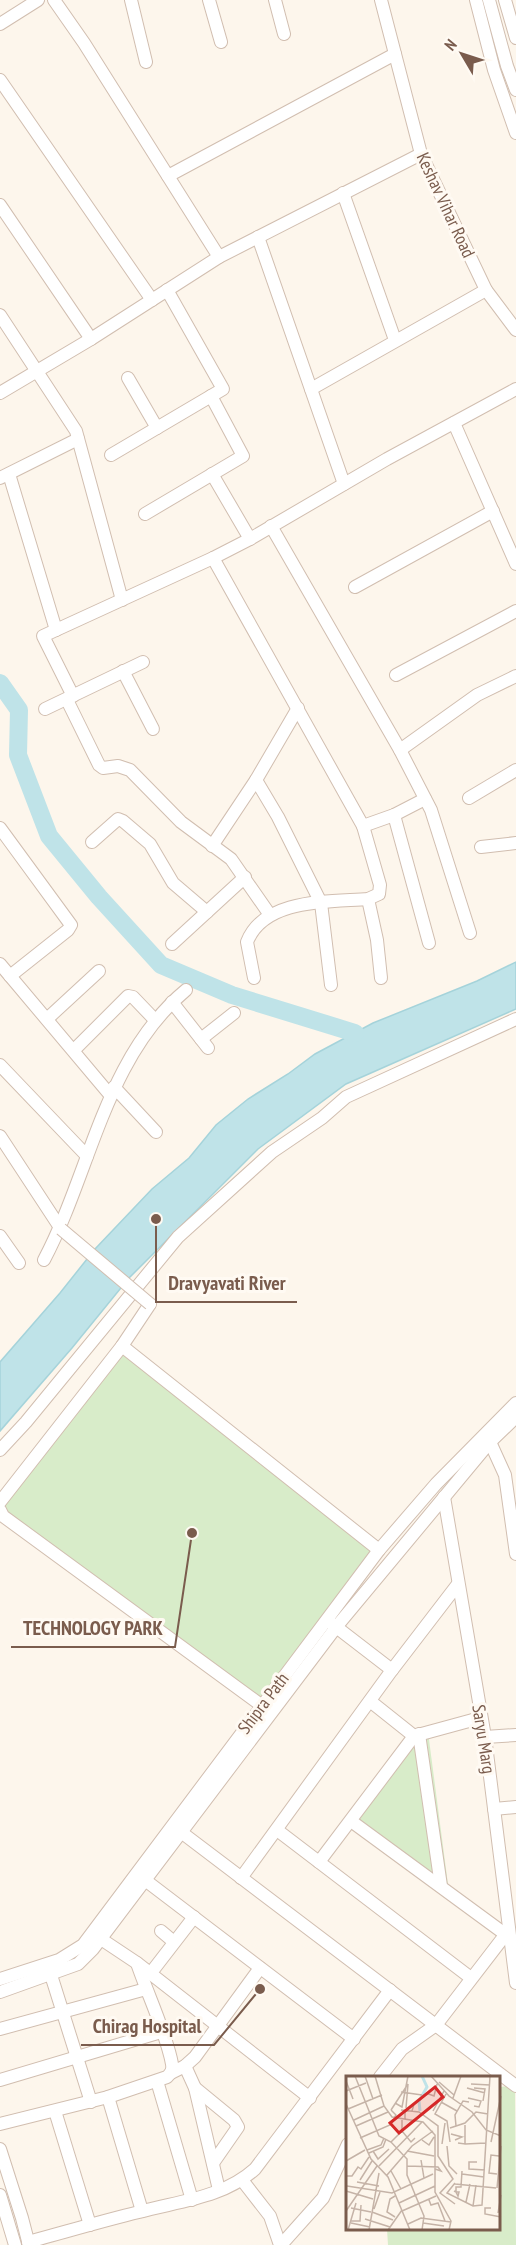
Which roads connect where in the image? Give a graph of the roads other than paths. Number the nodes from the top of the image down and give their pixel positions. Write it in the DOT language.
graph roads {
  1 [pos="38,0"];
  2 [pos="54,0"];
  3 [pos="131,0"];
  4 [pos="209,0"];
  5 [pos="276,0"];
  6 [pos="381,0"];
  7 [pos="476,0"];
  8 [pos="489,0"];
  9 [pos="505,0"];
  10 [pos="0,24"];
  11 [pos="284,34"];
  12 [pos="516,38"];
  13 [pos="221,42"];
  14 [pos="395,54"];
  15 [pos="146,62"];
  16 [pos="512,65"];
  17 [pos="494,70"];
  18 [pos="0,80"];
  19 [pos="516,90"];
  20 [pos="516,133"];
  21 [pos="421,154"];
  22 [pos="168,176"];
  23 [pos="344,193"];
  24 [pos="0,205"];
  25 [pos="258,237"];
  26 [pos="219,257"];
  27 [pos="167,290"];
  28 [pos="486,290"];
  29 [pos="152,300"];
  30 [pos="0,315"];
  31 [pos="516,330"];
  32 [pos="91,339"];
  33 [pos="395,340"];
  34 [pos="38,370"];
  35 [pos="128,378"];
  36 [pos="310,388"];
  37 [pos="516,389"];
  38 [pos="0,393"];
  39 [pos="211,396"];
  40 [pos="454,423"];
  41 [pos="157,428"];
  42 [pos="78,439"];
  43 [pos="111,455"];
  44 [pos="212,474"];
  45 [pos="5,476"];
  46 [pos="344,484"];
  47 [pos="493,511"];
  48 [pos="145,514"];
  49 [pos="271,526"];
  50 [pos="250,539"];
  51 [pos="213,558"];
  52 [pos="516,564"];
  53 [pos="355,587"];
  54 [pos="122,600"];
  55 [pos="516,611"];
  56 [pos="56,630"];
  57 [pos="142,662"];
  58 [pos="123,671"];
  59 [pos="396,675"];
  60 [pos="516,676"];
  61 [pos="70,698"];
  62 [pos="298,708"];
  63 [pos="45,709"];
  64 [pos="153,729"];
  65 [pos="400,750"];
  66 [pos="516,770"];
  67 [pos="256,780"];
  68 [pos="470,798"];
  69 [pos="425,799"];
  70 [pos="394,815"];
  71 [pos="363,826"];
  72 [pos="0,828"];
  73 [pos="92,842"];
  74 [pos="516,843"];
  75 [pos="212,846"];
  76 [pos="481,848"];
  77 [pos="244,877"];
  78 [pos="368,899"];
  79 [pos="321,903"];
  80 [pos="207,912"];
  81 [pos="270,915"];
  82 [pos="470,933"];
  83 [pos="429,943"];
  84 [pos="172,944"];
  85 [pos="0,964"];
  86 [pos="99,971"];
  87 [pos="10,976"];
  88 [pos="254,978"];
  89 [pos="381,978"];
  90 [pos="331,985"];
  91 [pos="186,990"];
  92 [pos="172,1002"];
  93 [pos="234,1013"];
  94 [pos="47,1019"];
  95 [pos="516,1019"];
  96 [pos="155,1020"];
  97 [pos="74,1050"];
  98 [pos="0,1066"];
  99 [pos="113,1091"];
  100 [pos="156,1132"];
  101 [pos="0,1136"];
  102 [pos="87,1156"];
  103 [pos="61,1229"];
  104 [pos="1,1239"];
  105 [pos="44,1260"];
  106 [pos="19,1263"];
  107 [pos="122,1346"];
  108 [pos="516,1403"];
  109 [pos="516,1418"];
  110 [pos="490,1442"];
  111 [pos="0,1450"];
  112 [pos="444,1497"];
  113 [pos="0,1502"];
  114 [pos="0,1509"];
  115 [pos="513,1516"];
  116 [pos="379,1551"];
  117 [pos="516,1554"];
  118 [pos="459,1584"];
  119 [pos="332,1623"];
  120 [pos="392,1670"];
  121 [pos="370,1701"];
  122 [pos="261,1705"];
  123 [pos="480,1718"];
  124 [pos="416,1735"];
  125 [pos="516,1735"];
  126 [pos="485,1737"];
  127 [pos="516,1807"];
  128 [pos="494,1809"];
  129 [pos="351,1821"];
  130 [pos="277,1830"];
  131 [pos="181,1832"];
  132 [pos="319,1862"];
  133 [pos="241,1878"];
  134 [pos="145,1880"];
  135 [pos="441,1886"];
  136 [pos="194,1917"];
  137 [pos="161,1931"];
  138 [pos="507,1932"];
  139 [pos="101,1939"];
  140 [pos="174,1942"];
  141 [pos="137,1964"];
  142 [pos="260,1968"];
  143 [pos="150,1974"];
  144 [pos="51,1975"];
  145 [pos="471,1978"];
  146 [pos="0,1979"];
  147 [pos="516,1983"];
  148 [pos="146,1989"];
  149 [pos="390,1990"];
  150 [pos="0,1992"];
  151 [pos="62,2011"];
  152 [pos="436,2025"];
  153 [pos="218,2026"];
  154 [pos="0,2029"];
  155 [pos="161,2032"];
  156 [pos="354,2039"];
  157 [pos="77,2057"];
  158 [pos="185,2066"];
  159 [pos="171,2073"];
  160 [pos="381,2076"];
  161 [pos="0,2080"];
  162 [pos="157,2081"];
  163 [pos="516,2086"];
  164 [pos="195,2088"];
  165 [pos="108,2097"];
  166 [pos="310,2098"];
  167 [pos="91,2102"];
  168 [pos="55,2111"];
  169 [pos="0,2124"];
  170 [pos="346,2148"];
  171 [pos="0,2150"];
  172 [pos="213,2163"];
  173 [pos="242,2180"];
  174 [pos="5,2183"];
  175 [pos="219,2190"];
  176 [pos="0,2195"];
  177 [pos="192,2200"];
  178 [pos="142,2211"];
  179 [pos="90,2225"];
  180 [pos="28,2243"];
  181 [pos="15,2245"];
  182 [pos="281,2245"];
  1 -- 10 [label="street"];
  2 -- 22 [label="street"];
  3 -- 15 [label="street"];
  4 -- 13 [label="street"];
  5 -- 11 [label="street"];
  6 -- 14 [label="street, Keshav Vihar Road"];
  7 -- 17 [label="street"];
  8 -- 16 [label="street"];
  9 -- 12 [label="street"];
  14 -- 21 [label="street, Keshav Vihar Road"];
  14 -- 22 [label="street"];
  16 -- 17 [label="street"];
  16 -- 19 [label="street"];
  17 -- 20 [label="street"];
  18 -- 29 [label="street"];
  21 -- 23 [label="street"];
  21 -- 28 [label="street, Keshav Vihar Road"];
  22 -- 26 [label="street"];
  23 -- 25 [label="street"];
  23 -- 33 [label="street"];
  24 -- 32 [label="street"];
  25 -- 26 [label="street"];
  25 -- 36 [label="street"];
  26 -- 27 [label="street"];
  27 -- 29 [label="street"];
  27 -- 39 [label="street"];
  28 -- 31 [label="street, Keshav Vihar Road"];
  28 -- 33 [label="street"];
  29 -- 32 [label="street"];
  30 -- 34 [label="street"];
  32 -- 34 [label="street"];
  33 -- 36 [label="street"];
  34 -- 38 [label="street"];
  34 -- 42 [label="street"];
  35 -- 41 [label="street"];
  36 -- 46 [label="street"];
  37 -- 40 [label="street"];
  39 -- 41 [label="street"];
  39 -- 44 [label="street"];
  40 -- 46 [label="street"];
  40 -- 47 [label="street"];
  41 -- 43 [label="street"];
  42 -- 45 [label="street"];
  42 -- 54 [label="street"];
  44 -- 48 [label="street"];
  44 -- 50 [label="street"];
  45 -- 56 [label="street"];
  46 -- 49 [label="street"];
  47 -- 52 [label="street"];
  47 -- 53 [label="street"];
  49 -- 50 [label="street"];
  49 -- 65 [label="street"];
  50 -- 51 [label="street"];
  51 -- 54 [label="street"];
  51 -- 62 [label="street"];
  54 -- 56 [label="street"];
  55 -- 59 [label="street"];
  56 -- 61 [label="street"];
  57 -- 58 [label="street"];
  58 -- 61 [label="street"];
  58 -- 64 [label="street"];
  60 -- 65 [label="street"];
  61 -- 63 [label="street"];
  61 -- 75 [label="street"];
  62 -- 67 [label="street"];
  62 -- 71 [label="street"];
  65 -- 69 [label="street"];
  66 -- 68 [label="street"];
  67 -- 75 [label="street"];
  67 -- 79 [label="street"];
  69 -- 70 [label="street"];
  69 -- 82 [label="street"];
  70 -- 71 [label="street"];
  70 -- 83 [label="street"];
  71 -- 78 [label="street"];
  72 -- 87 [label="street"];
  73 -- 80 [label="street"];
  74 -- 76 [label="street"];
  75 -- 77 [label="street"];
  77 -- 80 [label="street"];
  77 -- 81 [label="street"];
  78 -- 79 [label="street"];
  78 -- 89 [label="street"];
  79 -- 81 [label="street"];
  79 -- 90 [label="street"];
  80 -- 84 [label="street"];
  81 -- 88 [label="street"];
  85 -- 87 [label="street"];
  86 -- 94 [label="street"];
  87 -- 94 [label="street"];
  91 -- 92 [label="street"];
  92 -- 93 [label="street"];
  92 -- 96 [label="street"];
  94 -- 97 [label="street"];
  95 -- 111 [label="street"];
  96 -- 97 [label="street"];
  96 -- 99 [label="street"];
  97 -- 99 [label="street"];
  98 -- 102 [label="street"];
  99 -- 100 [label="street"];
  99 -- 102 [label="street"];
  101 -- 103 [label="street"];
  102 -- 103 [label="street"];
  103 -- 105 [label="street"];
  103 -- 107 [label="street, bridge"];
  104 -- 106 [label="street"];
  107 -- 113 [label="street"];
  107 -- 116 [label="street"];
  108 -- 116 [label="street, Shipra Path"];
  109 -- 110 [label="street, Shipra Path"];
  110 -- 112 [label="street, Shipra Path"];
  110 -- 115 [label="street"];
  112 -- 118 [label="street, Saryu Marg"];
  112 -- 119 [label="street, Shipra Path"];
  114 -- 122 [label="street"];
  115 -- 117 [label="street"];
  116 -- 119 [label="street, Shipra Path"];
  118 -- 120 [label="street"];
  118 -- 123 [label="street, Saryu Marg"];
  119 -- 120 [label="street"];
  119 -- 122 [label="street, Shipra Path"];
  119 -- 131 [label="street, Shipra Path"];
  120 -- 121 [label="street"];
  121 -- 124 [label="street"];
  121 -- 130 [label="street"];
  122 -- 146 [label="street, Shipra Path"];
  123 -- 124 [label="street"];
  123 -- 126 [label="street, Saryu Marg"];
  124 -- 129 [label="street"];
  124 -- 135 [label="street"];
  125 -- 126 [label="street"];
  126 -- 128 [label="street, Saryu Marg"];
  127 -- 128 [label="street"];
  128 -- 138 [label="street, Saryu Marg"];
  129 -- 132 [label="street"];
  129 -- 135 [label="street"];
  130 -- 132 [label="street"];
  130 -- 133 [label="street"];
  131 -- 133 [label="street"];
  131 -- 134 [label="street, Shipra Path"];
  132 -- 145 [label="street"];
  133 -- 149 [label="street"];
  134 -- 136 [label="street"];
  134 -- 139 [label="street, Shipra Path"];
  135 -- 138 [label="street"];
  136 -- 140 [label="street"];
  136 -- 142 [label="street"];
  137 -- 140 [label="street"];
  138 -- 145 [label="street"];
  138 -- 147 [label="street, Saryu Marg"];
  139 -- 141 [label="street"];
  139 -- 144 [label="street, Shipra Path"];
  140 -- 143 [label="street"];
  141 -- 143 [label="street"];
  141 -- 148 [label="street"];
  142 -- 153 [label="street"];
  142 -- 156 [label="street"];
  143 -- 153 [label="street"];
  144 -- 150 [label="street, Shipra Path"];
  144 -- 151 [label="street"];
  145 -- 152 [label="street"];
  148 -- 151 [label="street"];
  148 -- 155 [label="street"];
  149 -- 152 [label="street"];
  149 -- 156 [label="street"];
  151 -- 154 [label="street"];
  151 -- 157 [label="street"];
  152 -- 160 [label="street"];
  152 -- 163 [label="street"];
  153 -- 158 [label="street"];
  153 -- 166 [label="street"];
  155 -- 157 [label="street"];
  155 -- 159 [label="street"];
  156 -- 166 [label="street"];
  157 -- 161 [label="street"];
  157 -- 167 [label="street"];
  158 -- 159 [label="street"];
  158 -- 164 [label="street"];
  159 -- 162 [label="street"];
  162 -- 165 [label="street"];
  162 -- 177 [label="street"];
  164 -- 172 [label="street"];
  164 -- 172 [label="street"];
  165 -- 167 [label="street"];
  165 -- 178 [label="street"];
  166 -- 173 [label="street"];
  167 -- 168 [label="street"];
  168 -- 169 [label="street"];
  168 -- 179 [label="street"];
  170 -- 182 [label="street"];
  171 -- 174 [label="street"];
  172 -- 175 [label="street"];
  173 -- 175 [label="street"];
  173 -- 182 [label="street"];
  174 -- 180 [label="street"];
  175 -- 177 [label="street"];
  176 -- 181 [label="street"];
  177 -- 178 [label="street"];
  178 -- 179 [label="street"];
  179 -- 180 [label="street"];
}
